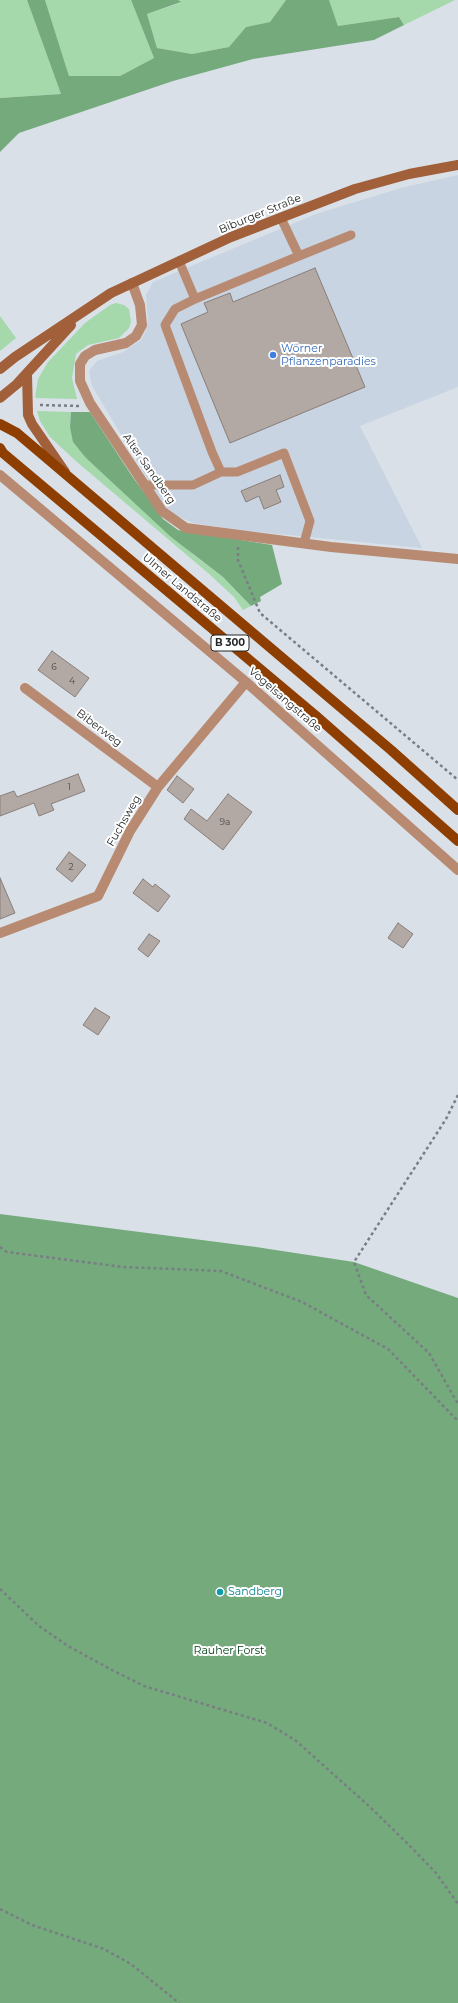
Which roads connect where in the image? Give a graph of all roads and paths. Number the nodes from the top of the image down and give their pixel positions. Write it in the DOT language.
graph roads {
  1 [pos="458,166"];
  2 [pos="281,218"];
  3 [pos="350,235"];
  4 [pos="299,256"];
  5 [pos="179,261"];
  6 [pos="132,283"];
  7 [pos="195,299"];
  8 [pos="81,313"];
  9 [pos="0,369"];
  10 [pos="27,374"];
  11 [pos="0,398"];
  12 [pos="90,403"];
  13 [pos="26,405"];
  14 [pos="0,424"];
  15 [pos="0,448"];
  16 [pos="221,472"];
  17 [pos="0,475"];
  18 [pos="68,477"];
  19 [pos="144,485"];
  20 [pos="238,534"];
  21 [pos="304,543"];
  22 [pos="458,559"];
  23 [pos="246,682"];
  24 [pos="25,688"];
  25 [pos="458,780"];
  26 [pos="158,787"];
  27 [pos="458,810"];
  28 [pos="458,841"];
  29 [pos="458,870"];
  30 [pos="0,933"];
  31 [pos="458,1095"];
  32 [pos="0,1247"];
  33 [pos="458,1404"];
  34 [pos="458,1421"];
  35 [pos="0,1589"];
  36 [pos="458,1904"];
  37 [pos="0,1909"];
  38 [pos="180,2003"];
  1 -- 2 [label="street, Biburger Straße"];
  2 -- 4 [label="lane"];
  2 -- 5 [label="street, Biburger Straße"];
  3 -- 4 [label="lane"];
  4 -- 7 [label="lane"];
  5 -- 6 [label="street, Biburger Straße"];
  5 -- 7 [label="lane"];
  6 -- 8 [label="street, Biburger Straße"];
  6 -- 12 [label="street, Alter Sandberg"];
  7 -- 16 [label="lane"];
  8 -- 9 [label="street, Biburger Straße"];
  8 -- 10 [label="street, Biburger Straße"];
  10 -- 11 [label="street, Biburger Straße"];
  10 -- 13 [label="street"];
  12 -- 13 [label="path"];
  12 -- 19 [label="street, Alter Sandberg"];
  13 -- 18 [label="street"];
  14 -- 18 [label="main road, Ulmer Landstraße / B 300"];
  15 -- 28 [label="main road, Ulmer Landstraße / B 300"];
  16 -- 19 [label="lane"];
  16 -- 21 [label="lane"];
  17 -- 23 [label="street, Vogelsangstraße"];
  18 -- 27 [label="main road, Ulmer Landstraße / B 300"];
  19 -- 20 [label="street, Alter Sandberg"];
  20 -- 21 [label="street, Alter Sandberg"];
  20 -- 25 [label="path"];
  21 -- 22 [label="street, Alter Sandberg"];
  23 -- 26 [label="street, Fuchsweg"];
  23 -- 29 [label="street, Vogelsangstraße"];
  24 -- 26 [label="street, Biberweg"];
  26 -- 30 [label="street, Fuchsweg"];
  31 -- 33 [label="path"];
  32 -- 34 [label="path"];
  35 -- 36 [label="path"];
  37 -- 38 [label="path"];
}
